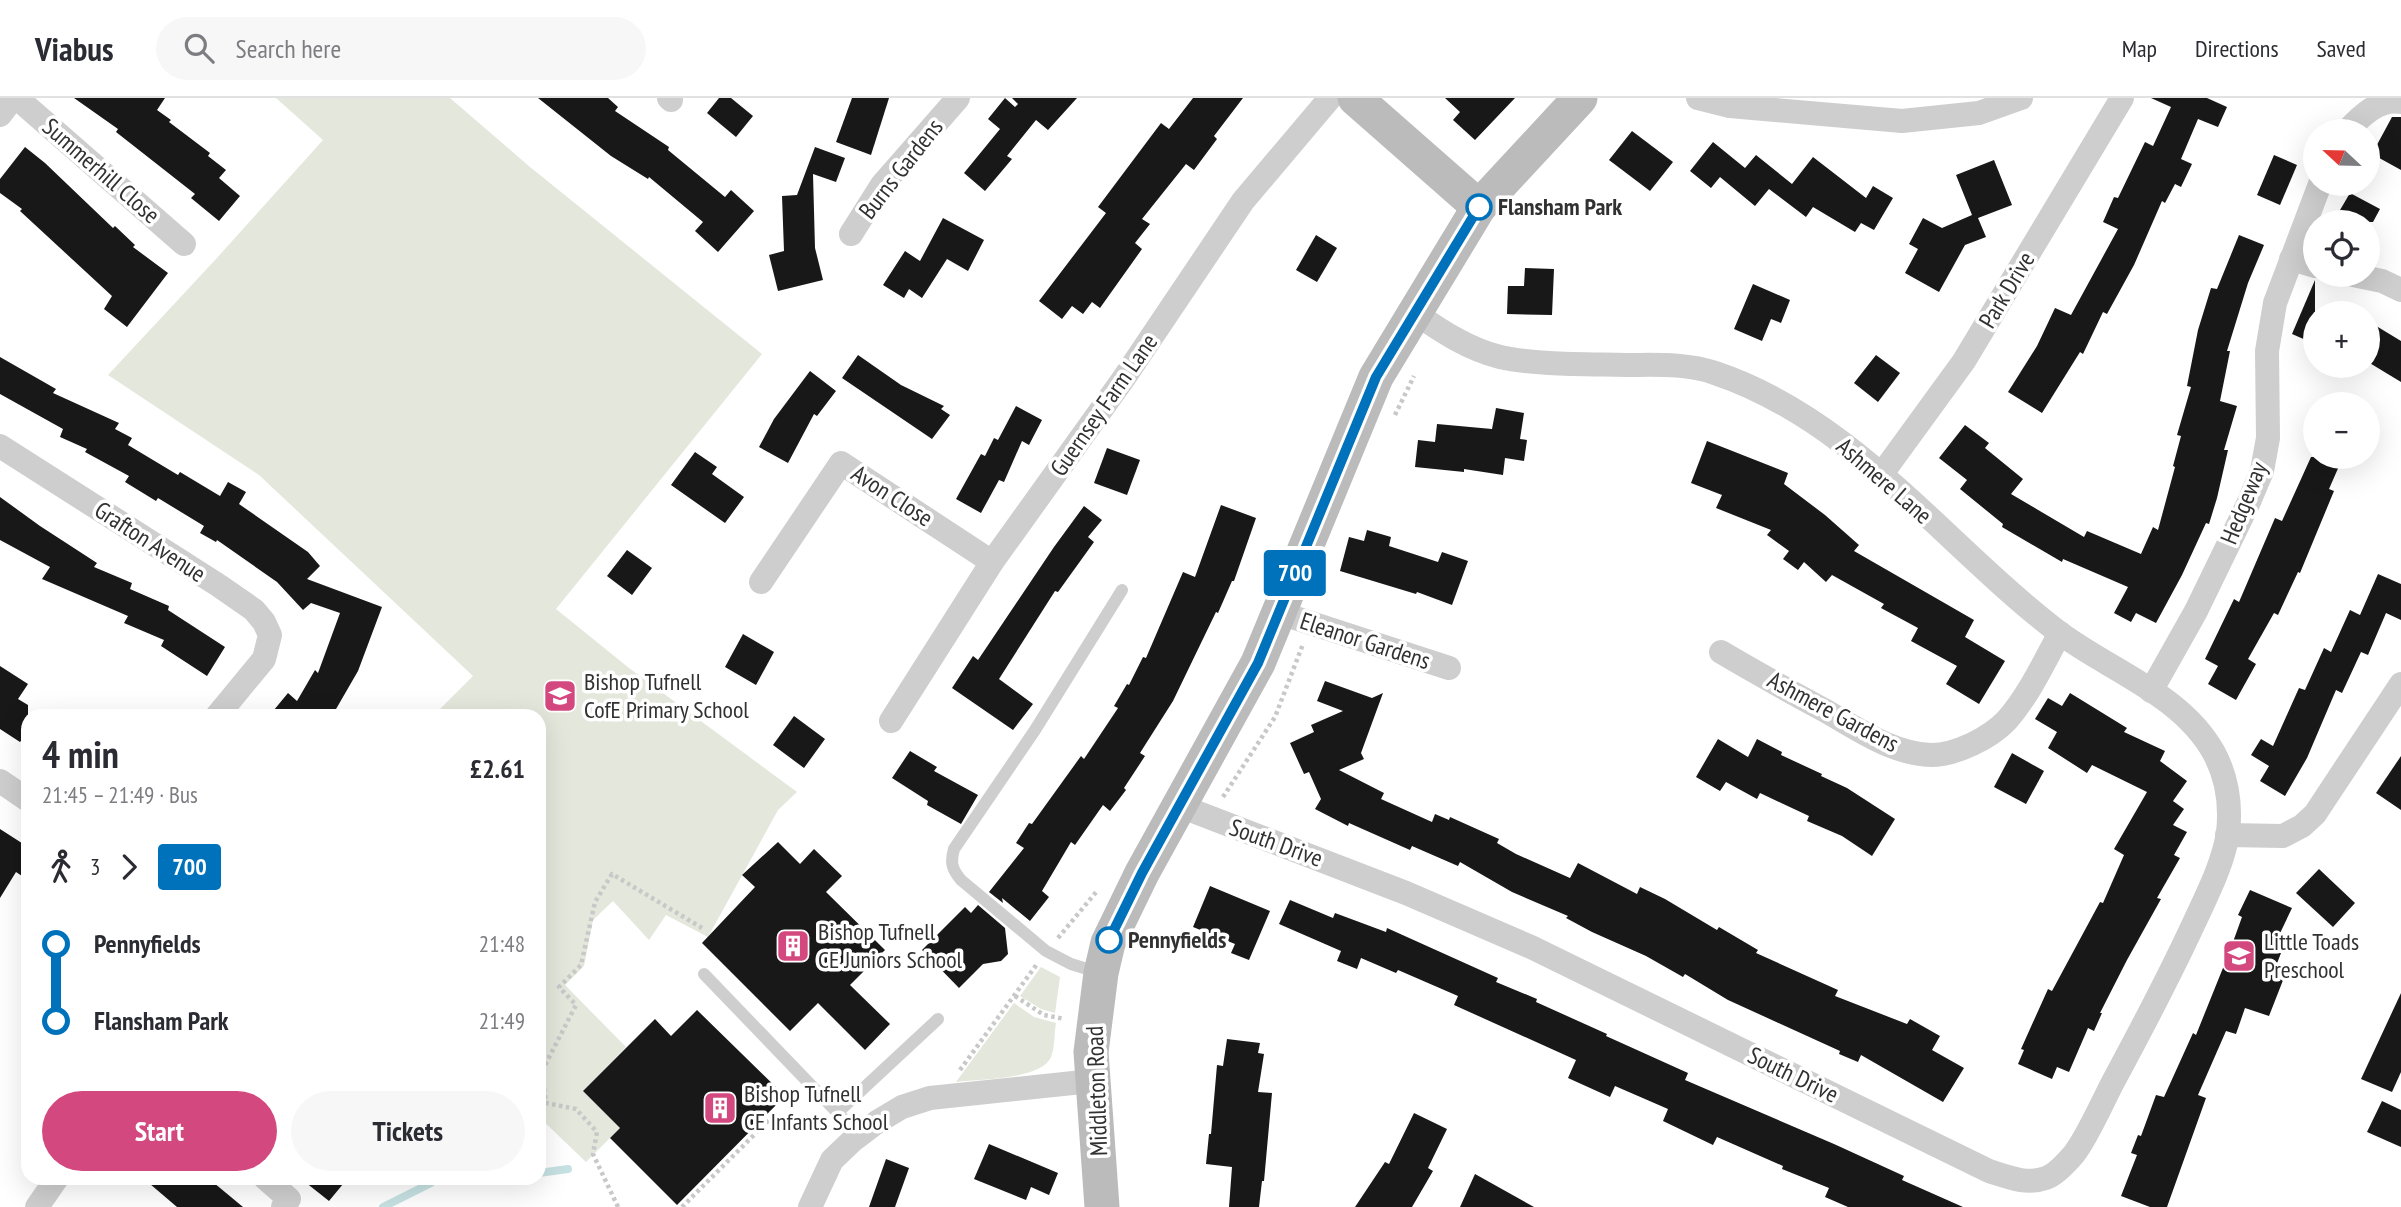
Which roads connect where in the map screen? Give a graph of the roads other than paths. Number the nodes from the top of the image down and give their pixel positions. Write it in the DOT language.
graph roads {
  1 [pos="15,98"];
  2 [pos="1330,98"];
  3 [pos="1355,98"];
  4 [pos="1580,98"];
  5 [pos="1699,98"];
  6 [pos="2021,98"];
  7 [pos="2122,98"];
  8 [pos="951,100"];
  9 [pos="2401,102"];
  10 [pos="0,115"];
  11 [pos="2360,119"];
  12 [pos="2315,196"];
  13 [pos="1479,207"];
  14 [pos="851,234"];
  15 [pos="184,244"];
  16 [pos="2291,259"];
  17 [pos="2303,262"];
  18 [pos="2380,281"];
  19 [pos="2401,290"];
  20 [pos="1415,313"];
  21 [pos="0,446"];
  22 [pos="1881,475"];
  23 [pos="992,562"];
  24 [pos="761,582"];
  25 [pos="1122,590"];
  26 [pos="1295,618"];
  27 [pos="2060,633"];
  28 [pos="1721,652"];
  29 [pos="1449,668"];
  30 [pos="2151,691"];
  31 [pos="2397,697"];
  32 [pos="223,709"];
  33 [pos="891,721"];
  34 [pos="0,781"];
  35 [pos="21,795"];
  36 [pos="1194,813"];
  37 [pos="2227,835"];
  38 [pos="1101,973"];
  39 [pos="704,974"];
  40 [pos="938,1019"];
  41 [pos="1092,1081"];
  42 [pos="838,1112"];
  43 [pos="859,1135"];
  44 [pos="52,1185"];
  45 [pos="273,1185"];
  46 [pos="37,1207"];
  47 [pos="282,1207"];
  48 [pos="810,1207"];
  49 [pos="1102,1207"];
  1 -- 10 [label="street"];
  1 -- 15 [label="street, Summerhill Close"];
  2 -- 23 [label="street, Guernsey Farm Lane"];
  3 -- 13 [label="main road"];
  4 -- 13 [label="main road, Middleton Road"];
  5 -- 6 [label="street"];
  7 -- 22 [label="street, Park Drive"];
  8 -- 14 [label="street, Burns Gardens"];
  9 -- 11 [label="street"];
  12 -- 16 [label="street, Hedgeway"];
  13 -- 20 [label="main road, Middleton Road"];
  16 -- 17 [label="street"];
  16 -- 30 [label="street, Hedgeway"];
  18 -- 19 [label="street"];
  20 -- 22 [label="street, Ashmere Lane"];
  20 -- 26 [label="main road, Middleton Road"];
  21 -- 32 [label="street, Grafton Avenue"];
  22 -- 27 [label="street, Ashmere Lane"];
  23 -- 24 [label="street, Avon Close"];
  23 -- 33 [label="street, Guernsey Farm Lane"];
  25 -- 38 [label="lane"];
  26 -- 29 [label="street, Eleanor Gardens"];
  26 -- 36 [label="main road, Middleton Road"];
  27 -- 28 [label="street, Ashmere Gardens"];
  27 -- 30 [label="street, Ashmere Lane"];
  30 -- 37 [label="street, Ashmere Lane"];
  31 -- 37 [label="street"];
  34 -- 35 [label="street"];
  36 -- 37 [label="street, South Drive"];
  36 -- 38 [label="main road, Middleton Road"];
  38 -- 41 [label="main road, Middleton Road"];
  39 -- 42 [label="lane"];
  40 -- 42 [label="lane"];
  41 -- 43 [label="street"];
  41 -- 49 [label="main road, Middleton Road"];
  42 -- 43 [label="lane"];
  43 -- 48 [label="street"];
  44 -- 46 [label="street"];
  45 -- 47 [label="street"];
}
